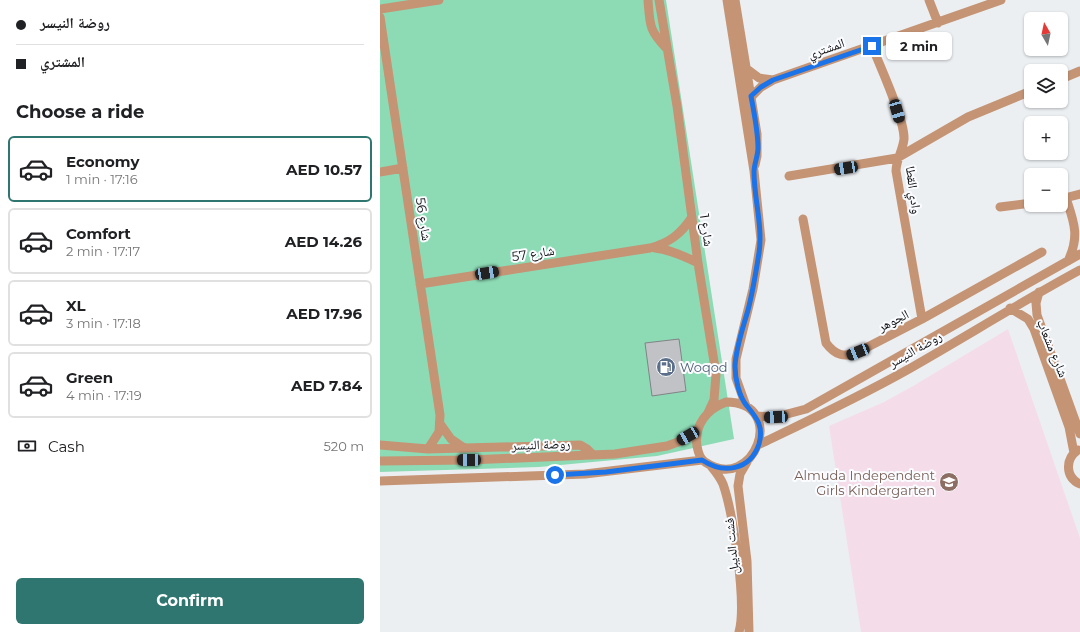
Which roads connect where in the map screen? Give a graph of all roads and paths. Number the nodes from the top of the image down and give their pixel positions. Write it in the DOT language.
graph roads {
  1 [pos="439,0"];
  2 [pos="648,0"];
  3 [pos="659,0"];
  4 [pos="727,0"];
  5 [pos="735,0"];
  6 [pos="929,0"];
  7 [pos="1000,0"];
  8 [pos="380,10"];
  9 [pos="380,17"];
  10 [pos="938,23"];
  11 [pos="872,46"];
  12 [pos="667,49"];
  13 [pos="747,69"];
  14 [pos="1080,71"];
  15 [pos="1068,76"];
  16 [pos="773,80"];
  17 [pos="1024,94"];
  18 [pos="751,96"];
  19 [pos="897,158"];
  20 [pos="403,168"];
  21 [pos="754,170"];
  22 [pos="380,172"];
  23 [pos="789,176"];
  24 [pos="1080,194"];
  25 [pos="1068,197"];
  26 [pos="1024,204"];
  27 [pos="1000,206"];
  28 [pos="1068,207"];
  29 [pos="692,217"];
  30 [pos="803,218"];
  31 [pos="1078,230"];
  32 [pos="650,248"];
  33 [pos="1042,252"];
  34 [pos="1080,254"];
  35 [pos="1068,261"];
  36 [pos="698,263"];
  37 [pos="1080,270"];
  38 [pos="420,284"];
  39 [pos="1039,292"];
  40 [pos="1010,308"];
  41 [pos="922,319"];
  42 [pos="746,406"];
  43 [pos="708,413"];
  44 [pos="756,416"];
  45 [pos="441,425"];
  46 [pos="698,429"];
  47 [pos="1080,434"];
  48 [pos="380,445"];
  49 [pos="758,445"];
  50 [pos="464,448"];
  51 [pos="428,449"];
  52 [pos="1077,451"];
  53 [pos="593,455"];
  54 [pos="380,460"];
  55 [pos="702,460"];
  56 [pos="747,461"];
  57 [pos="711,466"];
  58 [pos="380,481"];
  59 [pos="1080,484"];
  60 [pos="739,632"];
  61 [pos="749,632"];
  1 -- 8 [label="street"];
  2 -- 12 [label="street"];
  3 -- 12 [label="street, شارع 1"];
  4 -- 21 [label="street"];
  5 -- 13 [label="street"];
  6 -- 10 [label="street"];
  7 -- 10 [label="street, المشتري"];
  9 -- 20 [label="street, شارع 56"];
  10 -- 11 [label="street, المشتري"];
  11 -- 16 [label="street, المشتري"];
  11 -- 19 [label="street, وادي القطا"];
  12 -- 29 [label="street, شارع 1"];
  13 -- 16 [label="street"];
  13 -- 18 [label="street"];
  14 -- 15 [label="street"];
  16 -- 18 [label="street, المشتري"];
  17 -- 19 [label="street"];
  18 -- 21 [label="street"];
  19 -- 23 [label="street"];
  19 -- 41 [label="street, وادي القطا"];
  20 -- 22 [label="street"];
  20 -- 38 [label="street, شارع 56"];
  21 -- 42 [label="street"];
  24 -- 25 [label="street"];
  26 -- 27 [label="street"];
  28 -- 31 [label="street"];
  29 -- 32 [label="street, شارع 57"];
  29 -- 36 [label="street, شارع 1"];
  30 -- 41 [label="street, الجوهر"];
  31 -- 35 [label="street"];
  32 -- 36 [label="street, شارع 57"];
  32 -- 38 [label="street, شارع 57"];
  33 -- 41 [label="street, الجوهر"];
  34 -- 35 [label="street, روضة النيسر"];
  35 -- 44 [label="street, روضة النيسر"];
  36 -- 43 [label="street, شارع 1"];
  37 -- 39 [label="street, روضة النيسر"];
  38 -- 45 [label="street, شارع 56"];
  39 -- 40 [label="street, روضة النيسر"];
  39 -- 47 [label="street, شارع مشعاب"];
  40 -- 49 [label="street, روضة النيسر"];
  40 -- 52 [label="street, شارع مشعاب"];
  42 -- 43 [label="street"];
  42 -- 44 [label="street"];
  43 -- 46 [label="street"];
  44 -- 49 [label="street"];
  45 -- 50 [label="street, شارع 56"];
  45 -- 51 [label="street"];
  46 -- 53 [label="street, روضة النيسر"];
  46 -- 55 [label="street"];
  48 -- 51 [label="street"];
  49 -- 56 [label="street"];
  50 -- 51 [label="street"];
  50 -- 53 [label="street"];
  52 -- 59 [label="street"];
  53 -- 54 [label="street, روضة النيسر"];
  55 -- 57 [label="street"];
  55 -- 58 [label="street"];
  56 -- 57 [label="street"];
  56 -- 61 [label="street, فشت الديبل"];
  57 -- 60 [label="street, فشت الديبل"];
}
